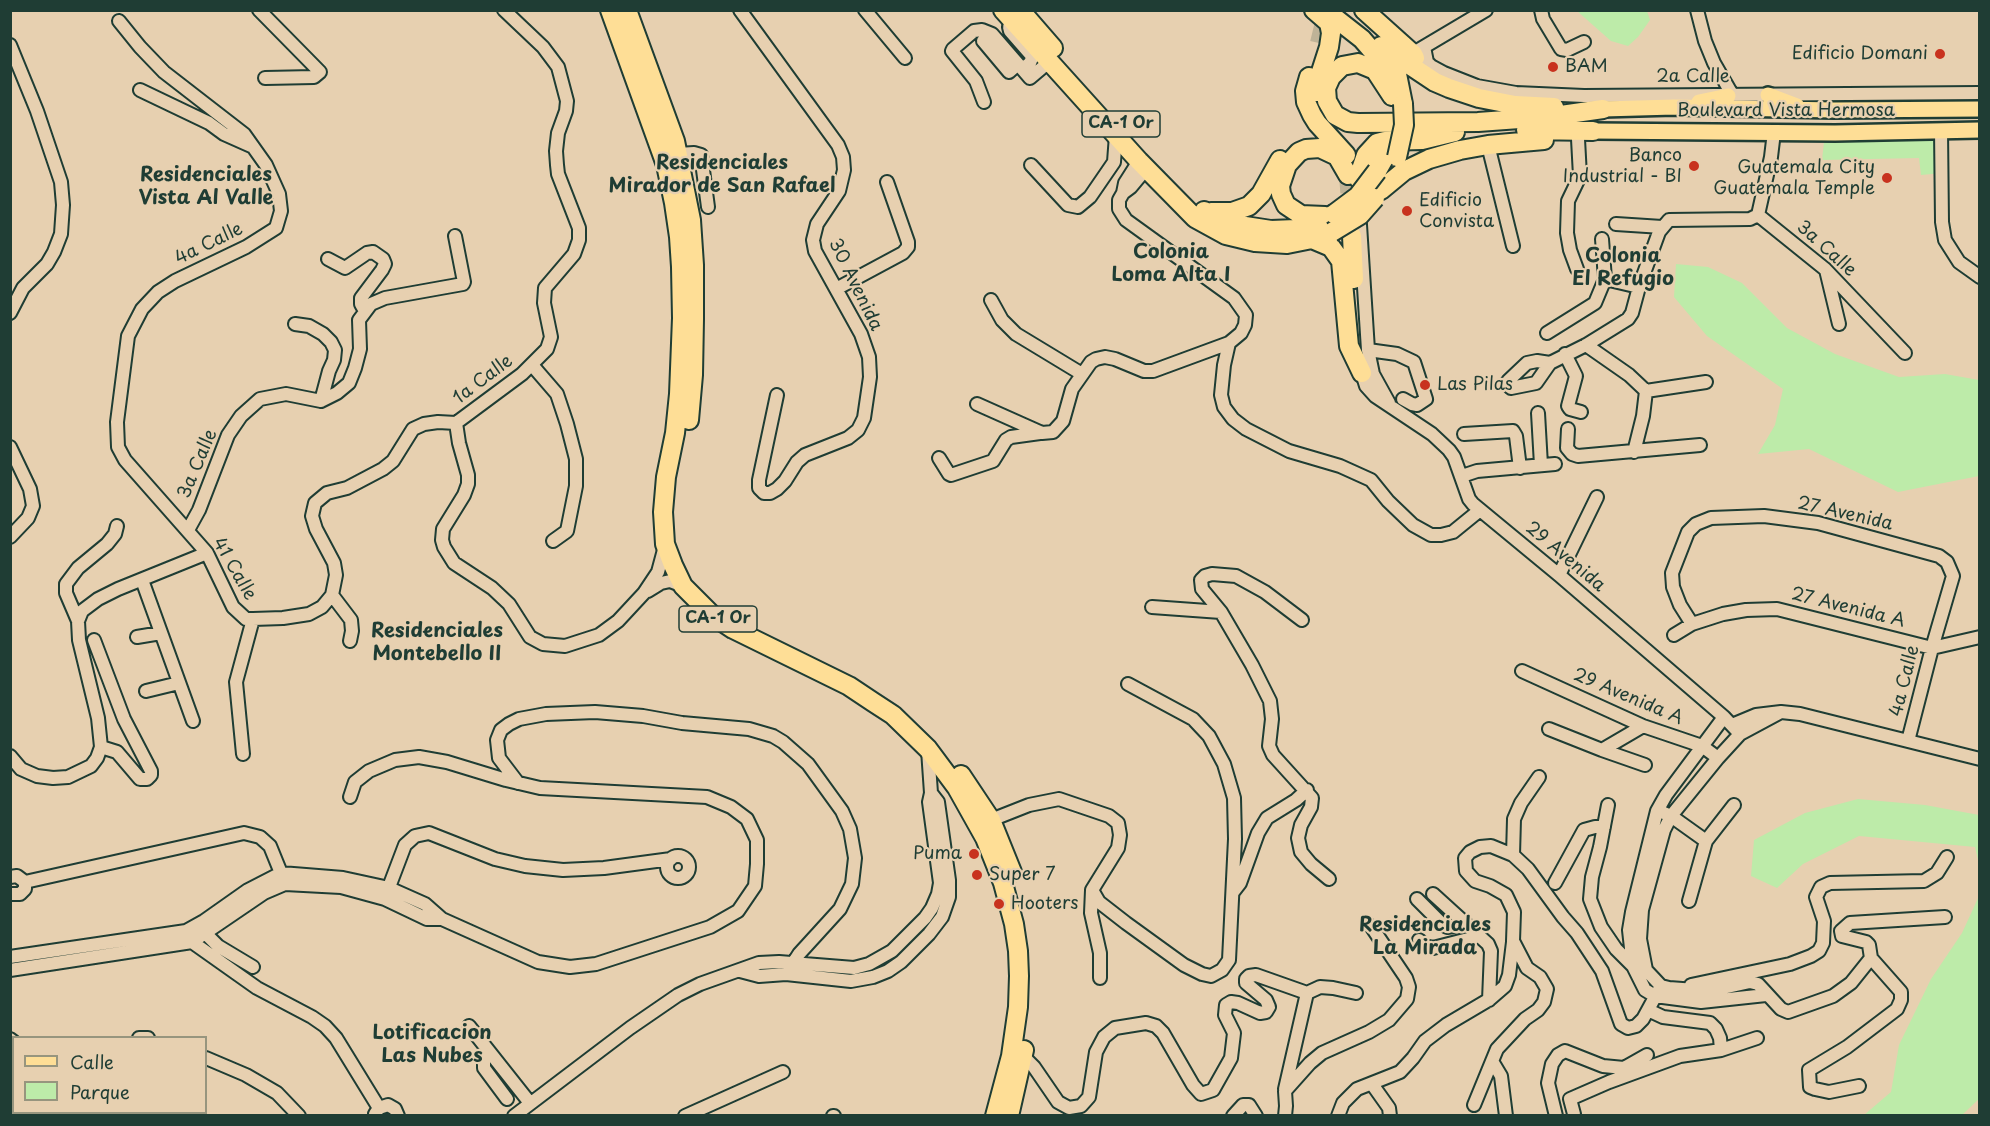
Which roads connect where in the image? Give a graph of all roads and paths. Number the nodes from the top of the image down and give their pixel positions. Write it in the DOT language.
graph roads {
  1 [pos="258,10"];
  2 [pos="504,10"];
  3 [pos="627,10"];
  4 [pos="740,10"];
  5 [pos="865,10"];
  6 [pos="1314,10"];
  7 [pos="1325,10"];
  8 [pos="1342,10"];
  9 [pos="1364,10"];
  10 [pos="1486,10"];
  11 [pos="1541,10"];
  12 [pos="1697,10"];
  13 [pos="1012,15"];
  14 [pos="116,16"];
  15 [pos="612,18"];
  16 [pos="1584,42"];
  17 [pos="1319,43"];
  18 [pos="10,45"];
  19 [pos="1381,46"];
  20 [pos="1413,53"];
  21 [pos="1035,54"];
  22 [pos="905,58"];
  23 [pos="645,59"];
  24 [pos="1051,64"];
  25 [pos="1023,70"];
  26 [pos="265,78"];
  27 [pos="637,88"];
  28 [pos="140,90"];
  29 [pos="1980,93"];
  30 [pos="1768,95"];
  31 [pos="1731,96"];
  32 [pos="984,102"];
  33 [pos="1396,103"];
  34 [pos="1616,106"];
  35 [pos="1674,107"];
  36 [pos="1980,109"];
  37 [pos="1808,110"];
  38 [pos="1630,129"];
  39 [pos="1941,130"];
  40 [pos="1980,130"];
  41 [pos="672,132"];
  42 [pos="1455,132"];
  43 [pos="1774,132"];
  44 [pos="1594,133"];
  45 [pos="1116,135"];
  46 [pos="1488,145"];
  47 [pos="256,148"];
  48 [pos="1340,150"];
  49 [pos="678,154"];
  50 [pos="1392,156"];
  51 [pos="1031,165"];
  52 [pos="1142,165"];
  53 [pos="1353,176"];
  54 [pos="887,183"];
  55 [pos="1380,192"];
  56 [pos="708,207"];
  57 [pos="1205,212"];
  58 [pos="1758,214"];
  59 [pos="1333,220"];
  60 [pos="1666,223"];
  61 [pos="1616,224"];
  62 [pos="455,236"];
  63 [pos="1352,236"];
  64 [pos="1312,239"];
  65 [pos="1602,239"];
  66 [pos="1513,246"];
  67 [pos="328,259"];
  68 [pos="1577,269"];
  69 [pos="1826,269"];
  70 [pos="1980,277"];
  71 [pos="1605,279"];
  72 [pos="10,282"];
  73 [pos="1639,287"];
  74 [pos="23,288"];
  75 [pos="836,289"];
  76 [pos="991,300"];
  77 [pos="365,311"];
  78 [pos="10,313"];
  79 [pos="295,324"];
  80 [pos="1839,324"];
  81 [pos="1547,333"];
  82 [pos="1229,343"];
  83 [pos="1586,345"];
  84 [pos="1905,353"];
  85 [pos="1565,354"];
  86 [pos="1366,361"];
  87 [pos="1550,363"];
  88 [pos="532,365"];
  89 [pos="1082,374"];
  90 [pos="1706,382"];
  91 [pos="1646,391"];
  92 [pos="777,395"];
  93 [pos="321,401"];
  94 [pos="977,404"];
  95 [pos="1392,406"];
  96 [pos="1581,412"];
  97 [pos="1538,413"];
  98 [pos="456,423"];
  99 [pos="1568,429"];
  100 [pos="1042,433"];
  101 [pos="1464,434"];
  102 [pos="1700,445"];
  103 [pos="10,447"];
  104 [pos="1634,452"];
  105 [pos="939,458"];
  106 [pos="1555,464"];
  107 [pos="1541,465"];
  108 [pos="1520,468"];
  109 [pos="1462,476"];
  110 [pos="1597,497"];
  111 [pos="1480,510"];
  112 [pos="117,526"];
  113 [pos="188,530"];
  114 [pos="10,537"];
  115 [pos="553,541"];
  116 [pos="665,544"];
  117 [pos="207,553"];
  118 [pos="1947,562"];
  119 [pos="1559,575"];
  120 [pos="141,580"];
  121 [pos="684,585"];
  122 [pos="644,593"];
  123 [pos="332,595"];
  124 [pos="1152,607"];
  125 [pos="1221,612"];
  126 [pos="254,619"];
  127 [pos="1302,620"];
  128 [pos="78,621"];
  129 [pos="1692,624"];
  130 [pos="161,633"];
  131 [pos="1674,635"];
  132 [pos="137,637"];
  133 [pos="1980,637"];
  134 [pos="94,640"];
  135 [pos="350,641"];
  136 [pos="1932,648"];
  137 [pos="1522,671"];
  138 [pos="179,684"];
  139 [pos="1128,684"];
  140 [pos="146,691"];
  141 [pos="193,721"];
  142 [pos="1643,726"];
  143 [pos="1732,726"];
  144 [pos="1549,729"];
  145 [pos="1908,741"];
  146 [pos="1702,746"];
  147 [pos="101,747"];
  148 [pos="928,749"];
  149 [pos="1602,750"];
  150 [pos="243,754"];
  151 [pos="10,756"];
  152 [pos="1718,758"];
  153 [pos="1980,759"];
  154 [pos="1645,765"];
  155 [pos="1539,777"];
  156 [pos="519,784"];
  157 [pos="957,788"];
  158 [pos="1307,790"];
  159 [pos="350,797"];
  160 [pos="1608,805"];
  161 [pos="1734,805"];
  162 [pos="1657,811"];
  163 [pos="1671,816"];
  164 [pos="991,820"];
  165 [pos="1604,827"];
  166 [pos="1706,841"];
  167 [pos="1513,855"];
  168 [pos="1947,857"];
  169 [pos="671,859"];
  170 [pos="10,877"];
  171 [pos="283,878"];
  172 [pos="1329,879"];
  173 [pos="24,882"];
  174 [pos="1555,883"];
  175 [pos="1092,890"];
  176 [pos="387,893"];
  177 [pos="10,894"];
  178 [pos="1232,894"];
  179 [pos="1433,894"];
  180 [pos="943,895"];
  181 [pos="1417,900"];
  182 [pos="1689,901"];
  183 [pos="1945,916"];
  184 [pos="1461,920"];
  185 [pos="918,926"];
  186 [pos="1371,926"];
  187 [pos="195,933"];
  188 [pos="929,934"];
  189 [pos="1480,936"];
  190 [pos="1419,940"];
  191 [pos="1513,940"];
  192 [pos="10,957"];
  193 [pos="1871,958"];
  194 [pos="1633,966"];
  195 [pos="253,967"];
  196 [pos="789,969"];
  197 [pos="10,970"];
  198 [pos="836,973"];
  199 [pos="1100,978"];
  200 [pos="1662,990"];
  201 [pos="1307,993"];
  202 [pos="1356,993"];
  203 [pos="1489,1000"];
  204 [pos="1648,1010"];
  205 [pos="469,1026"];
  206 [pos="1757,1038"];
  207 [pos="488,1050"];
  208 [pos="1721,1050"];
  209 [pos="1647,1055"];
  210 [pos="1023,1056"];
  211 [pos="207,1058"];
  212 [pos="1492,1061"];
  213 [pos="783,1071"];
  214 [pos="1372,1084"];
  215 [pos="1859,1086"];
  216 [pos="1285,1090"];
  217 [pos="507,1099"];
  218 [pos="530,1103"];
  219 [pos="1474,1105"];
  220 [pos="377,1112"];
  221 [pos="1574,1114"];
  222 [pos="299,1116"];
  223 [pos="398,1116"];
  224 [pos="514,1116"];
  225 [pos="685,1116"];
  226 [pos="995,1116"];
  227 [pos="1009,1116"];
  228 [pos="1233,1116"];
  229 [pos="1256,1116"];
  230 [pos="1285,1116"];
  231 [pos="1338,1116"];
  232 [pos="1390,1116"];
  233 [pos="1506,1116"];
  234 [pos="1556,1116"];
  1 -- 26 [label="street"];
  2 -- 88 [label="street, 1a Calle"];
  3 -- 23 [label="highway, CA-1 Or"];
  4 -- 75 [label="street, 30 Avenida"];
  5 -- 22 [label="street"];
  6 -- 42 [label="highway"];
  7 -- 33 [label="highway, CA-1 Or"];
  8 -- 19 [label="highway, CA-1 Or"];
  9 -- 20 [label="highway"];
  10 -- 20 [label="street"];
  11 -- 16 [label="street"];
  12 -- 31 [label="street"];
  13 -- 21 [label="highway, CA-1 Or"];
  13 -- 57 [label="highway, CA-1 Or"];
  14 -- 47 [label="street, 4a Calle"];
  15 -- 23 [label="highway"];
  15 -- 27 [label="highway, CA-1 Or"];
  17 -- 48 [label="highway"];
  18 -- 74 [label="street"];
  19 -- 20 [label="highway"];
  19 -- 33 [label="highway, CA-1 Or"];
  20 -- 34 [label="street, 2a Calle"];
  20 -- 34 [label="highway"];
  21 -- 24 [label="highway, CA-1 Or"];
  21 -- 25 [label="street"];
  23 -- 41 [label="highway, CA-1 Or"];
  24 -- 25 [label="street"];
  24 -- 45 [label="highway, CA-1 Or"];
  25 -- 32 [label="street"];
  27 -- 41 [label="highway"];
  27 -- 116 [label="highway, CA-1 Or"];
  28 -- 47 [label="street"];
  29 -- 30 [label="street, 2a Calle"];
  30 -- 31 [label="street, 2a Calle"];
  30 -- 37 [label="main road"];
  31 -- 34 [label="street, 2a Calle"];
  31 -- 35 [label="main road"];
  33 -- 34 [label="highway"];
  33 -- 50 [label="highway, CA-1 Or, bridge"];
  34 -- 35 [label="main road, Boulevard Vista Hermosa"];
  34 -- 38 [label="main road"];
  34 -- 44 [label="main road"];
  35 -- 37 [label="main road, Boulevard Vista Hermosa"];
  36 -- 37 [label="main road, Boulevard Vista Hermosa"];
  38 -- 43 [label="main road, Boulevard Vista Hermosa"];
  38 -- 44 [label="main road, Boulevard Vista Hermosa"];
  39 -- 40 [label="main road, Boulevard Vista Hermosa"];
  39 -- 43 [label="main road, Boulevard Vista Hermosa"];
  39 -- 70 [label="street"];
  41 -- 49 [label="highway, CA-1 Or"];
  42 -- 44 [label="highway"];
  42 -- 53 [label="highway"];
  43 -- 58 [label="street"];
  44 -- 46 [label="highway"];
  44 -- 68 [label="street"];
  45 -- 51 [label="street"];
  45 -- 52 [label="highway, CA-1 Or"];
  46 -- 55 [label="highway"];
  46 -- 66 [label="street"];
  47 -- 113 [label="street, 4a Calle"];
  48 -- 53 [label="highway"];
  48 -- 57 [label="highway"];
  49 -- 56 [label="street"];
  49 -- 164 [label="highway, CA-1 Or"];
  50 -- 55 [label="highway, CA-1 Or"];
  50 -- 59 [label="highway, CA-1 Or, bridge"];
  52 -- 64 [label="highway, CA-1 Or"];
  52 -- 82 [label="street"];
  53 -- 59 [label="highway"];
  53 -- 86 [label="street, 29 Avenida"];
  54 -- 75 [label="street"];
  55 -- 59 [label="highway, CA-1 Or, bridge"];
  57 -- 59 [label="highway, CA-1 Or"];
  58 -- 60 [label="street"];
  58 -- 69 [label="street, 3a Calle"];
  59 -- 64 [label="highway, CA-1 Or"];
  60 -- 61 [label="street"];
  60 -- 73 [label="street"];
  62 -- 77 [label="street"];
  63 -- 86 [label="highway"];
  64 -- 86 [label="highway"];
  65 -- 71 [label="street"];
  67 -- 77 [label="street"];
  69 -- 80 [label="street"];
  69 -- 84 [label="street, 3a Calle"];
  71 -- 73 [label="street"];
  71 -- 81 [label="street"];
  72 -- 74 [label="street"];
  73 -- 83 [label="street"];
  74 -- 78 [label="street"];
  75 -- 92 [label="street, 30 Avenida"];
  76 -- 89 [label="street"];
  77 -- 93 [label="street"];
  79 -- 93 [label="street"];
  82 -- 89 [label="street"];
  82 -- 111 [label="street"];
  83 -- 85 [label="street"];
  83 -- 91 [label="street"];
  85 -- 87 [label="street"];
  85 -- 96 [label="street"];
  86 -- 95 [label="street, 29 Avenida"];
  86 -- 95 [label="street"];
  88 -- 98 [label="street, 1a Calle"];
  88 -- 115 [label="street"];
  89 -- 100 [label="street"];
  90 -- 91 [label="street"];
  91 -- 104 [label="street"];
  93 -- 113 [label="street, 3a Calle"];
  94 -- 100 [label="street"];
  95 -- 109 [label="street, 29 Avenida"];
  97 -- 107 [label="street"];
  98 -- 122 [label="street"];
  98 -- 123 [label="street"];
  99 -- 104 [label="street"];
  100 -- 105 [label="street"];
  101 -- 108 [label="street"];
  102 -- 104 [label="street"];
  103 -- 114 [label="street"];
  106 -- 107 [label="street"];
  107 -- 108 [label="street"];
  108 -- 109 [label="street"];
  109 -- 111 [label="street, 29 Avenida"];
  110 -- 119 [label="street"];
  111 -- 119 [label="street, 29 Avenida"];
  112 -- 128 [label="street"];
  113 -- 117 [label="street, 41 Calle"];
  116 -- 121 [label="highway, CA-1 Or"];
  116 -- 122 [label="street"];
  117 -- 120 [label="street"];
  117 -- 126 [label="street, 41 Calle"];
  118 -- 129 [label="street, 27 Avenida"];
  118 -- 136 [label="street, 4a Calle"];
  119 -- 143 [label="street, 29 Avenida"];
  120 -- 128 [label="street"];
  120 -- 130 [label="street"];
  121 -- 122 [label="street"];
  121 -- 148 [label="highway, CA-1 Or"];
  123 -- 126 [label="street"];
  123 -- 135 [label="street"];
  124 -- 125 [label="street"];
  125 -- 127 [label="street"];
  125 -- 158 [label="street"];
  126 -- 150 [label="street"];
  128 -- 147 [label="street"];
  129 -- 131 [label="street, 27 Avenida A"];
  129 -- 136 [label="street, 27 Avenida A"];
  130 -- 132 [label="street"];
  130 -- 138 [label="street"];
  133 -- 136 [label="street, 27 Avenida A"];
  134 -- 147 [label="street"];
  136 -- 145 [label="street, 4a Calle"];
  137 -- 142 [label="street, 29 Avenida A"];
  138 -- 140 [label="street"];
  138 -- 141 [label="street"];
  139 -- 178 [label="street"];
  142 -- 146 [label="street, 29 Avenida A"];
  142 -- 149 [label="street"];
  143 -- 145 [label="street"];
  143 -- 146 [label="street"];
  143 -- 152 [label="street"];
  144 -- 149 [label="street"];
  145 -- 153 [label="street"];
  146 -- 152 [label="street, 29 Avenida A"];
  146 -- 162 [label="street"];
  147 -- 151 [label="street"];
  148 -- 157 [label="highway, CA-1 Or"];
  148 -- 180 [label="street"];
  149 -- 154 [label="street"];
  152 -- 163 [label="street"];
  155 -- 167 [label="street"];
  156 -- 159 [label="street"];
  156 -- 176 [label="street"];
  156 -- 196 [label="street"];
  157 -- 164 [label="highway"];
  157 -- 226 [label="highway, CA-1 Or"];
  158 -- 172 [label="street"];
  158 -- 178 [label="street"];
  160 -- 165 [label="street"];
  161 -- 166 [label="street"];
  162 -- 163 [label="street"];
  162 -- 194 [label="street"];
  163 -- 166 [label="street"];
  163 -- 200 [label="street"];
  164 -- 175 [label="street"];
  164 -- 210 [label="highway, CA-1 Or"];
  165 -- 174 [label="street"];
  165 -- 194 [label="street"];
  166 -- 182 [label="street"];
  167 -- 191 [label="street"];
  167 -- 204 [label="street"];
  168 -- 200 [label="street"];
  169 -- 176 [label="street"];
  170 -- 173 [label="street"];
  171 -- 173 [label="street"];
  171 -- 176 [label="street"];
  171 -- 187 [label="street"];
  173 -- 177 [label="street"];
  175 -- 178 [label="street"];
  175 -- 199 [label="street"];
  179 -- 184 [label="street"];
  180 -- 185 [label="street"];
  180 -- 188 [label="street"];
  181 -- 184 [label="street"];
  183 -- 193 [label="street"];
  184 -- 189 [label="street"];
  185 -- 188 [label="street"];
  185 -- 198 [label="street"];
  186 -- 216 [label="street"];
  187 -- 192 [label="street"];
  187 -- 195 [label="street"];
  187 -- 197 [label="street"];
  187 -- 220 [label="street"];
  188 -- 198 [label="street"];
  189 -- 190 [label="street"];
  189 -- 203 [label="street"];
  191 -- 203 [label="street"];
  191 -- 212 [label="street"];
  193 -- 200 [label="street"];
  193 -- 215 [label="street"];
  194 -- 200 [label="street"];
  196 -- 198 [label="street"];
  196 -- 218 [label="street"];
  200 -- 204 [label="street"];
  201 -- 202 [label="street"];
  201 -- 210 [label="street"];
  201 -- 216 [label="street"];
  203 -- 214 [label="street"];
  204 -- 208 [label="street"];
  205 -- 207 [label="street"];
  206 -- 208 [label="street"];
  207 -- 217 [label="street"];
  207 -- 218 [label="street"];
  208 -- 221 [label="street"];
  209 -- 234 [label="street"];
  210 -- 227 [label="highway, CA-1 Or"];
  211 -- 222 [label="street"];
  212 -- 219 [label="street"];
  212 -- 233 [label="street"];
  213 -- 225 [label="street"];
  214 -- 231 [label="street"];
  214 -- 232 [label="street"];
  216 -- 230 [label="street"];
  218 -- 224 [label="street"];
  220 -- 223 [label="street"];
  228 -- 229 [label="street"];
}
